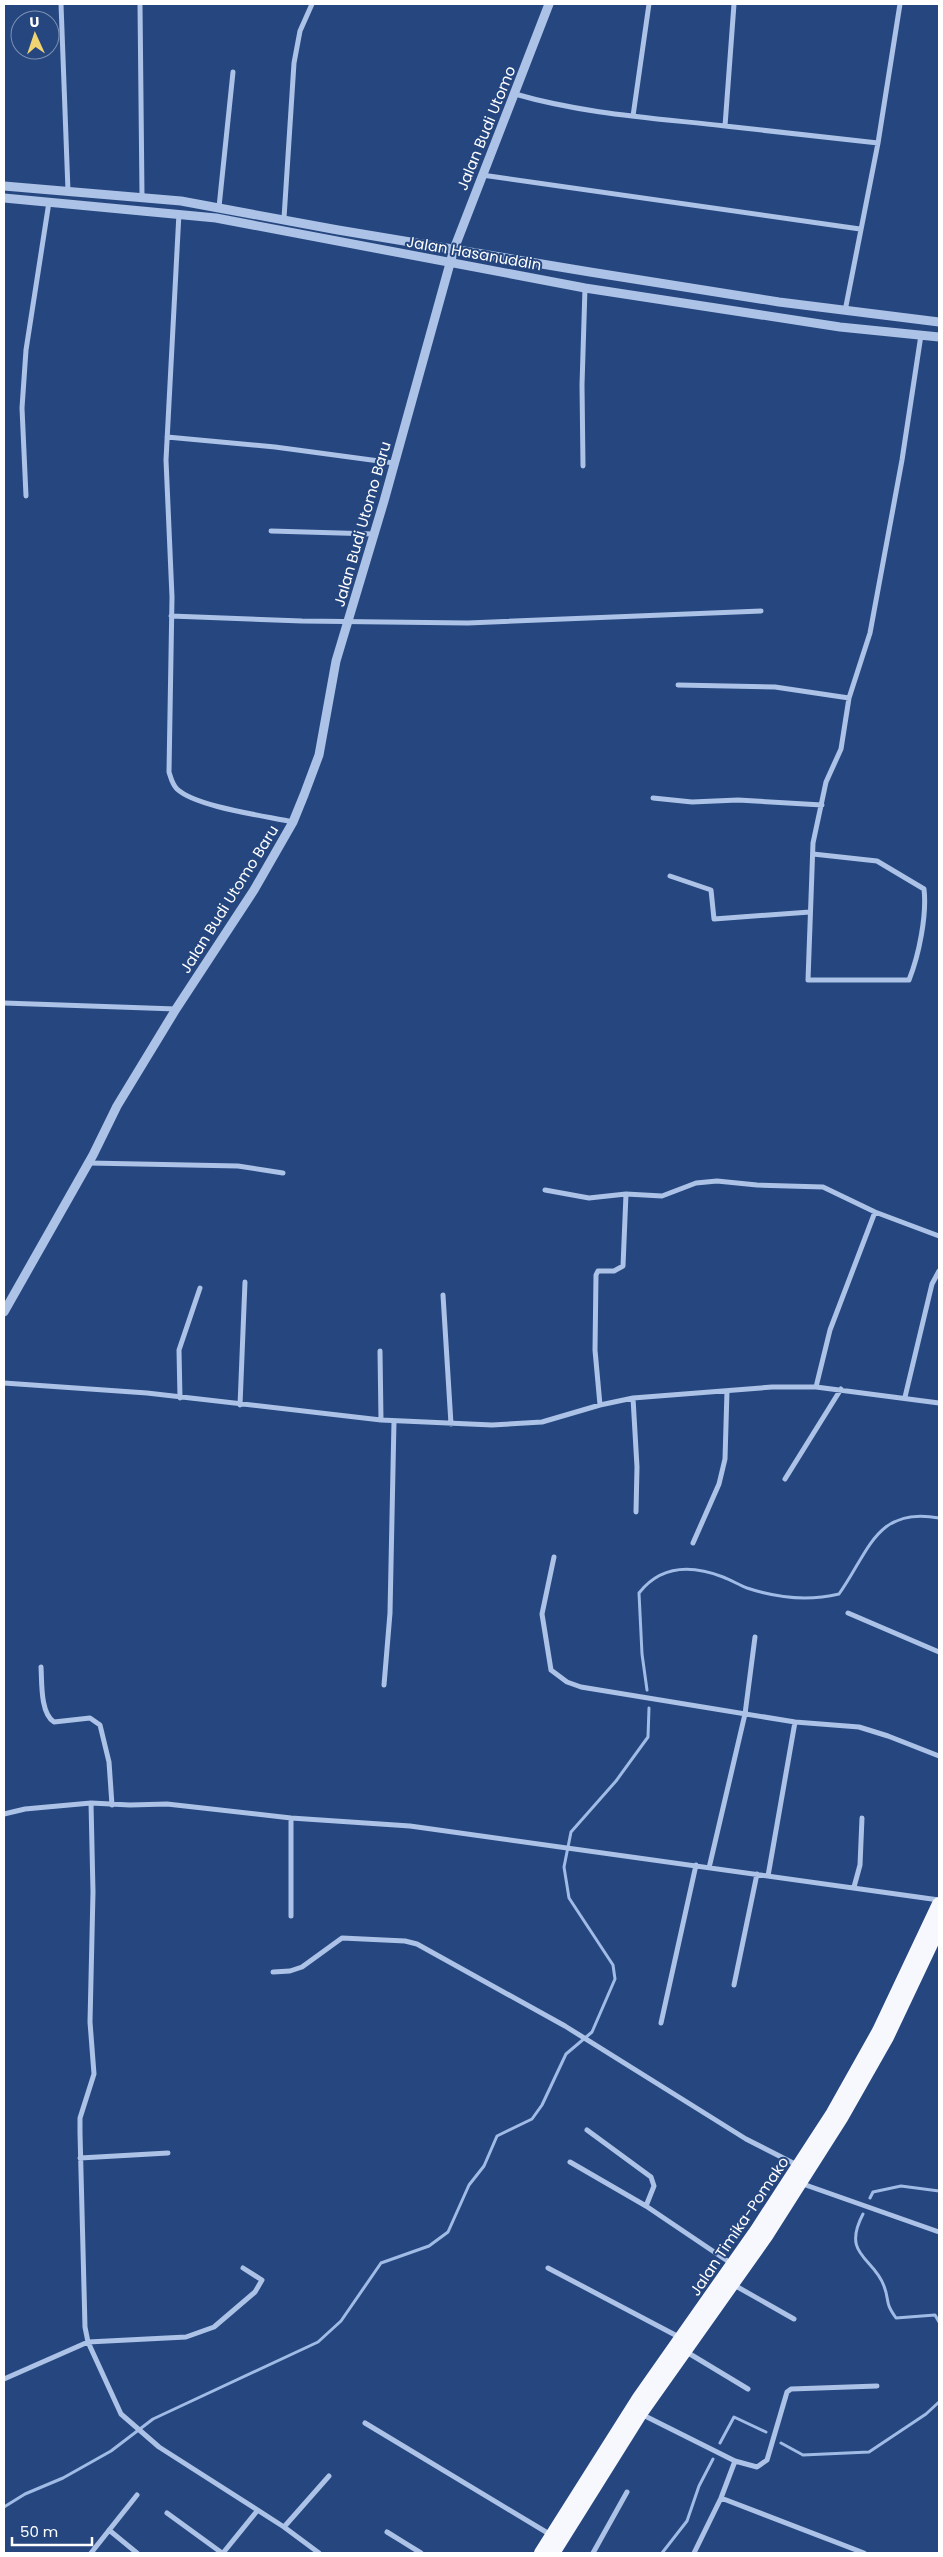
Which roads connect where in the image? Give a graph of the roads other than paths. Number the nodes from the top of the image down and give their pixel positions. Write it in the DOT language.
graph roads {
  1 [pos="61,4"];
  2 [pos="140,4"];
  3 [pos="312,4"];
  4 [pos="549,4"];
  5 [pos="648,4"];
  6 [pos="734,4"];
  7 [pos="900,4"];
  8 [pos="233,72"];
  9 [pos="515,94"];
  10 [pos="633,116"];
  11 [pos="725,126"];
  12 [pos="878,143"];
  13 [pos="482,175"];
  14 [pos="4,186"];
  15 [pos="68,191"];
  16 [pos="142,196"];
  17 [pos="4,198"];
  18 [pos="49,202"];
  19 [pos="218,207"];
  20 [pos="244,211"];
  21 [pos="179,212"];
  22 [pos="284,218"];
  23 [pos="241,222"];
  24 [pos="860,229"];
  25 [pos="454,249"];
  26 [pos="450,264"];
  27 [pos="585,288"];
  28 [pos="845,311"];
  29 [pos="939,322"];
  30 [pos="921,335"];
  31 [pos="939,337"];
  32 [pos="167,438"];
  33 [pos="394,463"];
  34 [pos="583,466"];
  35 [pos="26,496"];
  36 [pos="271,531"];
  37 [pos="374,534"];
  38 [pos="761,611"];
  39 [pos="171,616"];
  40 [pos="348,622"];
  41 [pos="678,685"];
  42 [pos="849,698"];
  43 [pos="653,798"];
  44 [pos="822,805"];
  45 [pos="293,822"];
  46 [pos="813,854"];
  47 [pos="670,876"];
  48 [pos="810,912"];
  49 [pos="4,1003"];
  50 [pos="176,1009"];
  51 [pos="89,1163"];
  52 [pos="283,1173"];
  53 [pos="546,1190"];
  54 [pos="626,1194"];
  55 [pos="875,1212"];
  56 [pos="939,1236"];
  57 [pos="939,1271"];
  58 [pos="245,1282"];
  59 [pos="200,1288"];
  60 [pos="442,1295"];
  61 [pos="4,1312"];
  62 [pos="380,1351"];
  63 [pos="4,1383"];
  64 [pos="816,1386"];
  65 [pos="841,1389"];
  66 [pos="726,1391"];
  67 [pos="905,1397"];
  68 [pos="180,1398"];
  69 [pos="633,1398"];
  70 [pos="939,1403"];
  71 [pos="240,1405"];
  72 [pos="600,1405"];
  73 [pos="381,1420"];
  74 [pos="394,1421"];
  75 [pos="451,1424"];
  76 [pos="785,1479"];
  77 [pos="636,1512"];
  78 [pos="693,1543"];
  79 [pos="554,1557"];
  80 [pos="848,1613"];
  81 [pos="755,1637"];
  82 [pos="939,1652"];
  83 [pos="41,1667"];
  84 [pos="384,1685"];
  85 [pos="745,1714"];
  86 [pos="795,1722"];
  87 [pos="939,1756"];
  88 [pos="91,1803"];
  89 [pos="112,1805"];
  90 [pos="4,1814"];
  91 [pos="291,1818"];
  92 [pos="862,1818"];
  93 [pos="696,1866"];
  94 [pos="709,1868"];
  95 [pos="757,1874"];
  96 [pos="768,1876"];
  97 [pos="854,1887"];
  98 [pos="939,1902"];
  99 [pos="291,1916"];
  100 [pos="939,1926"];
  101 [pos="273,1972"];
  102 [pos="734,1985"];
  103 [pos="661,2023"];
  104 [pos="587,2130"];
  105 [pos="168,2153"];
  106 [pos="80,2158"];
  107 [pos="570,2162"];
  108 [pos="800,2166"];
  109 [pos="800,2183"];
  110 [pos="646,2206"];
  111 [pos="939,2232"];
  112 [pos="733,2265"];
  113 [pos="243,2268"];
  114 [pos="548,2268"];
  115 [pos="732,2284"];
  116 [pos="794,2320"];
  117 [pos="88,2342"];
  118 [pos="682,2344"];
  119 [pos="4,2379"];
  120 [pos="877,2386"];
  121 [pos="748,2389"];
  122 [pos="640,2414"];
  123 [pos="365,2423"];
  124 [pos="735,2461"];
  125 [pos="330,2476"];
  126 [pos="627,2492"];
  127 [pos="138,2496"];
  128 [pos="720,2498"];
  129 [pos="257,2511"];
  130 [pos="167,2513"];
  131 [pos="284,2527"];
  132 [pos="109,2530"];
  133 [pos="387,2532"];
  134 [pos="552,2536"];
  135 [pos="90,2553"];
  136 [pos="137,2553"];
  137 [pos="222,2553"];
  138 [pos="319,2553"];
  139 [pos="420,2553"];
  140 [pos="542,2553"];
  141 [pos="553,2553"];
  142 [pos="594,2553"];
  143 [pos="694,2553"];
  144 [pos="864,2553"];
  1 -- 15 [label="street"];
  2 -- 16 [label="street"];
  3 -- 22 [label="street"];
  4 -- 9 [label="street, Jalan Budi Utomo"];
  5 -- 10 [label="street"];
  6 -- 11 [label="street"];
  7 -- 12 [label="street"];
  8 -- 19 [label="street"];
  9 -- 10 [label="street"];
  9 -- 13 [label="street, Jalan Budi Utomo"];
  10 -- 11 [label="street"];
  11 -- 12 [label="street"];
  12 -- 24 [label="street"];
  13 -- 24 [label="street"];
  13 -- 25 [label="street, Jalan Budi Utomo"];
  14 -- 15 [label="street, Jalan Hasanuddin"];
  15 -- 16 [label="street, Jalan Hasanuddin"];
  16 -- 19 [label="street, Jalan Hasanuddin"];
  17 -- 18 [label="street, Jalan Hasanuddin"];
  18 -- 21 [label="street, Jalan Hasanuddin"];
  18 -- 35 [label="street"];
  19 -- 20 [label="street, Jalan Hasanuddin"];
  20 -- 22 [label="street, Jalan Hasanuddin"];
  20 -- 23 [label="street"];
  21 -- 23 [label="street, Jalan Hasanuddin"];
  21 -- 32 [label="street"];
  22 -- 25 [label="street, Jalan Hasanuddin"];
  23 -- 26 [label="street, Jalan Hasanuddin"];
  24 -- 28 [label="street"];
  25 -- 26 [label="street, Jalan Budi Utomo"];
  25 -- 28 [label="street, Jalan Hasanuddin"];
  26 -- 27 [label="street, Jalan Hasanuddin"];
  26 -- 33 [label="street, Jalan Budi Utomo Baru"];
  27 -- 30 [label="street, Jalan Hasanuddin"];
  27 -- 34 [label="street"];
  28 -- 29 [label="street, Jalan Hasanuddin"];
  30 -- 31 [label="street, Jalan Hasanuddin"];
  30 -- 42 [label="street"];
  32 -- 33 [label="street"];
  32 -- 39 [label="street"];
  33 -- 37 [label="street, Jalan Budi Utomo Baru"];
  36 -- 37 [label="street"];
  37 -- 40 [label="street, Jalan Budi Utomo Baru"];
  38 -- 40 [label="street"];
  39 -- 40 [label="street"];
  39 -- 45 [label="street"];
  40 -- 45 [label="street, Jalan Budi Utomo Baru"];
  41 -- 42 [label="street"];
  42 -- 44 [label="street"];
  43 -- 44 [label="street"];
  44 -- 46 [label="street"];
  45 -- 50 [label="street, Jalan Budi Utomo Baru"];
  46 -- 48 [label="street"];
  46 -- 48 [label="street"];
  47 -- 48 [label="street"];
  49 -- 50 [label="street"];
  50 -- 51 [label="street, Jalan Budi Utomo Baru"];
  51 -- 52 [label="street"];
  51 -- 61 [label="street, Jalan Budi Utomo Baru"];
  53 -- 54 [label="street"];
  54 -- 55 [label="street"];
  54 -- 72 [label="street"];
  55 -- 56 [label="street"];
  55 -- 64 [label="street"];
  57 -- 67 [label="street"];
  58 -- 71 [label="street"];
  59 -- 68 [label="street"];
  60 -- 75 [label="street"];
  62 -- 73 [label="street"];
  63 -- 68 [label="street"];
  64 -- 65 [label="street"];
  64 -- 66 [label="street"];
  65 -- 67 [label="street"];
  65 -- 76 [label="street"];
  66 -- 69 [label="street"];
  66 -- 78 [label="street"];
  67 -- 70 [label="street"];
  68 -- 71 [label="street"];
  69 -- 72 [label="street"];
  69 -- 77 [label="street"];
  71 -- 73 [label="street"];
  72 -- 75 [label="street"];
  73 -- 74 [label="street"];
  74 -- 75 [label="street"];
  74 -- 84 [label="street"];
  79 -- 85 [label="street"];
  80 -- 82 [label="street"];
  81 -- 85 [label="street"];
  83 -- 89 [label="street"];
  85 -- 86 [label="street"];
  85 -- 94 [label="street"];
  86 -- 87 [label="street"];
  86 -- 96 [label="street"];
  88 -- 89 [label="street"];
  88 -- 90 [label="street"];
  88 -- 106 [label="street"];
  89 -- 91 [label="street"];
  91 -- 93 [label="street"];
  91 -- 99 [label="street"];
  92 -- 97 [label="street"];
  93 -- 94 [label="street"];
  93 -- 103 [label="street"];
  94 -- 95 [label="street"];
  95 -- 96 [label="street"];
  95 -- 102 [label="street"];
  96 -- 97 [label="street"];
  97 -- 98 [label="street"];
  98 -- 108 [label="highway, Jalan Timika-Pomako"];
  100 -- 109 [label="highway, Jalan Timika-Pomako"];
  101 -- 108 [label="street"];
  104 -- 110 [label="street"];
  105 -- 106 [label="street"];
  106 -- 117 [label="street"];
  107 -- 110 [label="street"];
  108 -- 112 [label="highway, Jalan Timika-Pomako"];
  109 -- 111 [label="street"];
  109 -- 115 [label="highway, Jalan Timika-Pomako"];
  110 -- 112 [label="street"];
  112 -- 118 [label="highway, Jalan Timika-Pomako"];
  113 -- 117 [label="street"];
  114 -- 118 [label="street"];
  115 -- 116 [label="street"];
  115 -- 118 [label="highway, Jalan Timika-Pomako"];
  117 -- 119 [label="street"];
  117 -- 129 [label="street"];
  118 -- 121 [label="street"];
  118 -- 122 [label="highway, Jalan Timika-Pomako"];
  118 -- 134 [label="highway, Jalan Timika-Pomako"];
  120 -- 124 [label="street"];
  122 -- 124 [label="street"];
  122 -- 141 [label="highway, Jalan Timika-Pomako"];
  123 -- 134 [label="street"];
  124 -- 128 [label="street"];
  125 -- 131 [label="street"];
  126 -- 142 [label="street"];
  127 -- 132 [label="street"];
  128 -- 143 [label="street"];
  128 -- 144 [label="street"];
  129 -- 131 [label="street"];
  129 -- 137 [label="street"];
  130 -- 137 [label="street"];
  131 -- 138 [label="street"];
  132 -- 135 [label="street"];
  132 -- 136 [label="street"];
  133 -- 139 [label="street"];
  134 -- 140 [label="highway, Jalan Timika-Pomako"];
}
